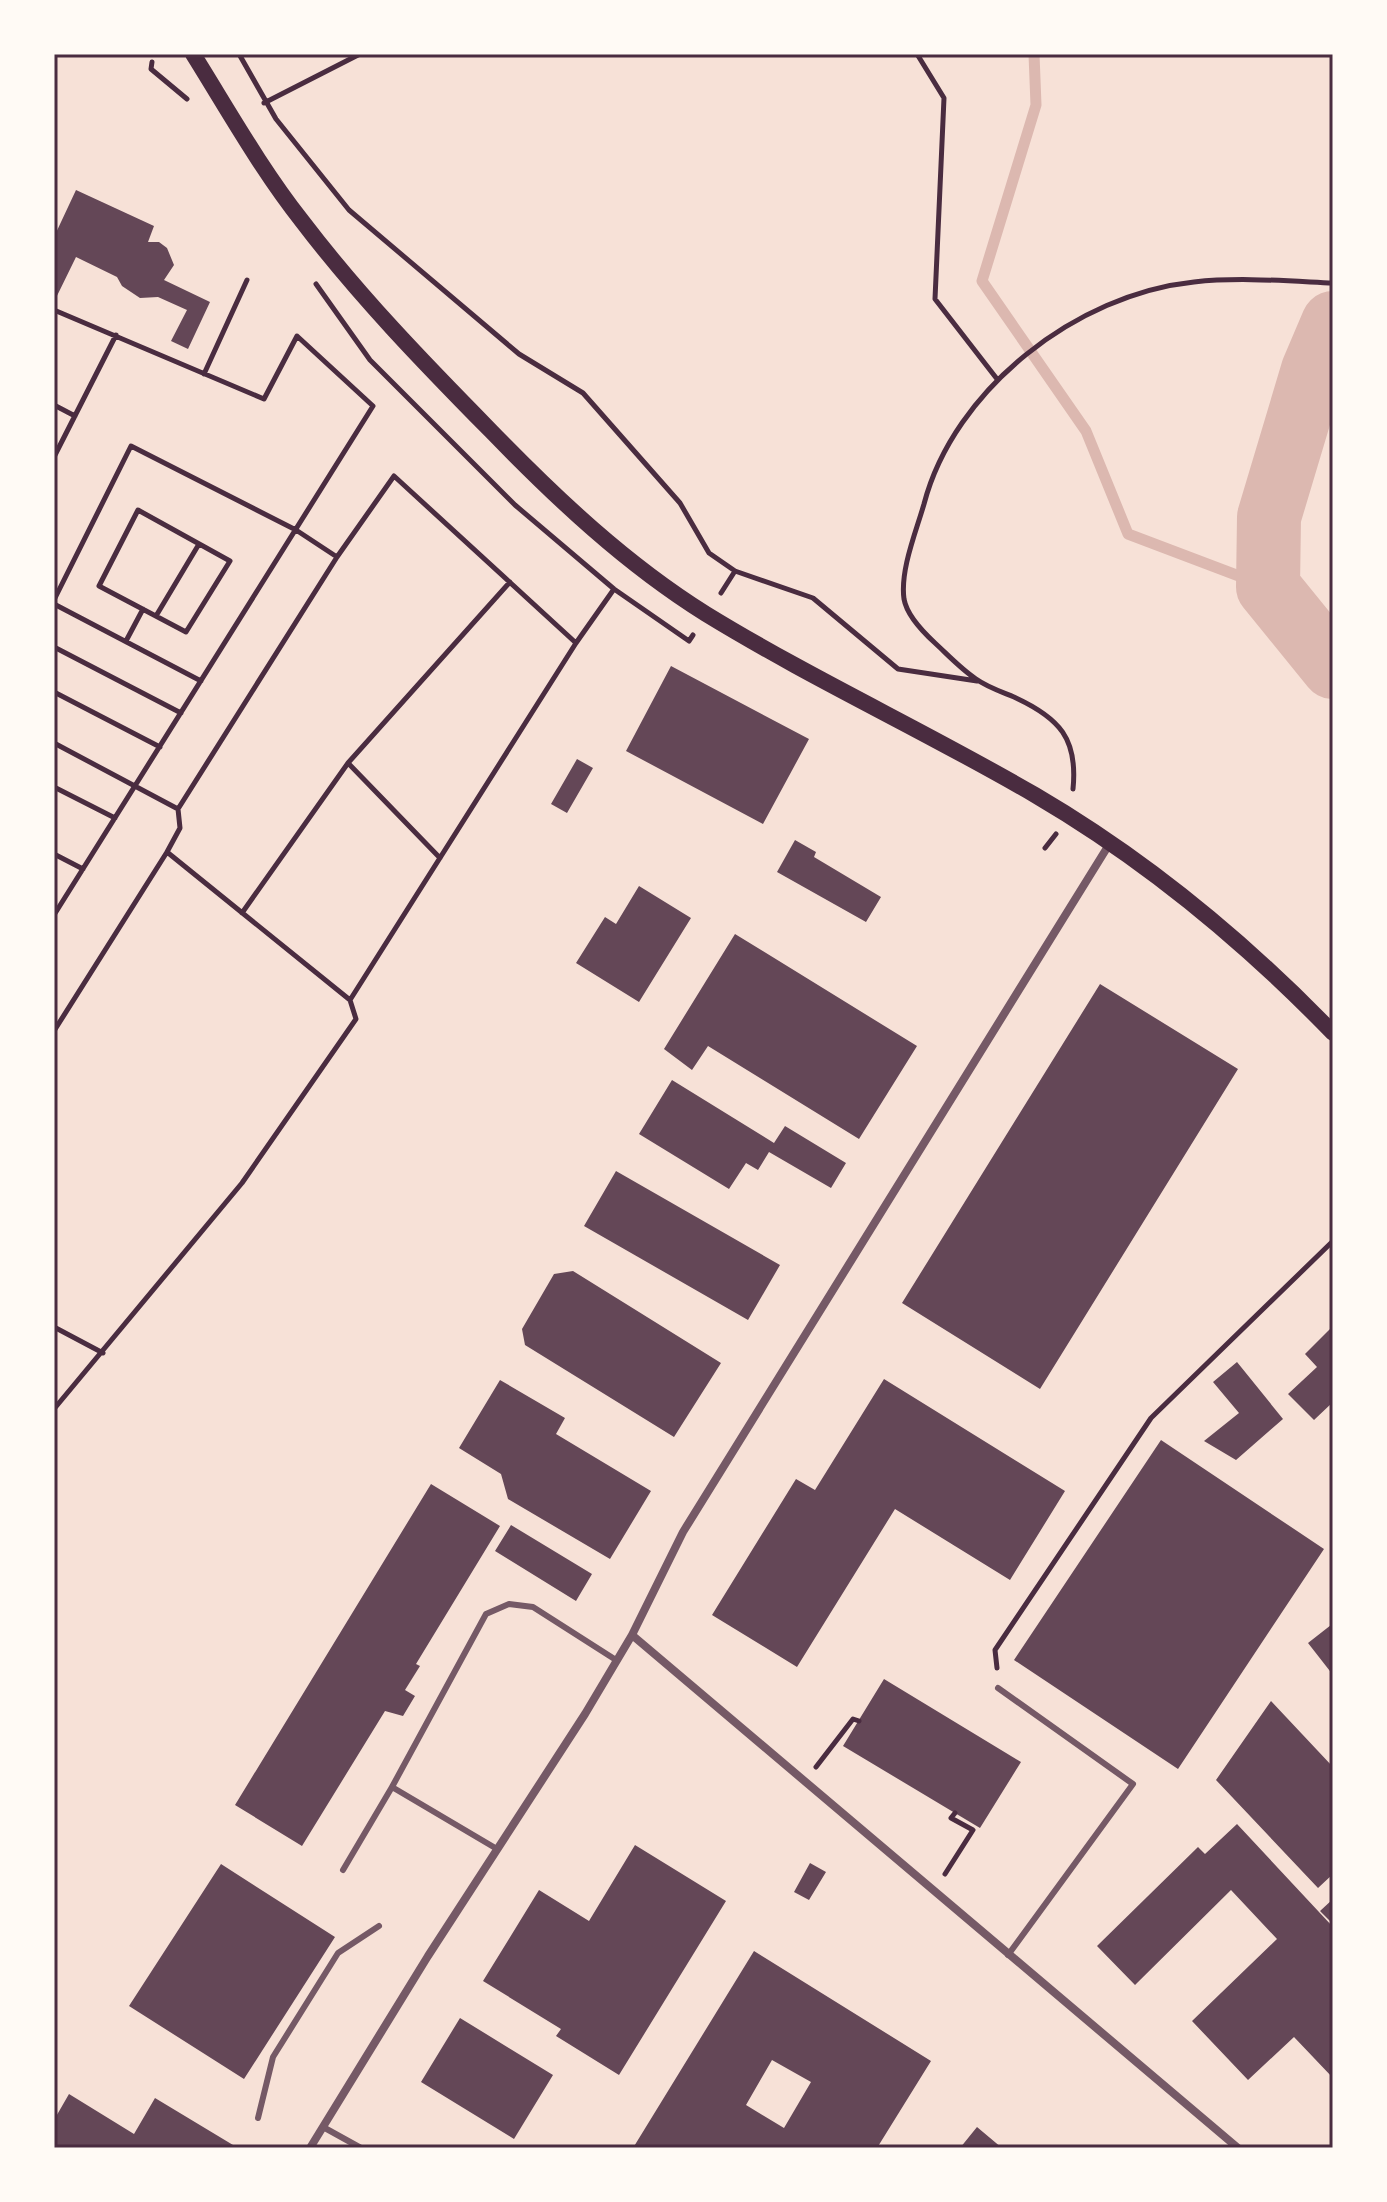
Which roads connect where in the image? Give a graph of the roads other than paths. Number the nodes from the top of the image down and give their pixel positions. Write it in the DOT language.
graph roads {
  1 [pos="193,54"];
  2 [pos="1110,843"];
  3 [pos="1333,1033"];
  4 [pos="632,1635"];
  5 [pos="616,1660"];
  6 [pos="998,1688"];
  7 [pos="392,1787"];
  8 [pos="497,1849"];
  9 [pos="343,1870"];
  10 [pos="379,1926"];
  11 [pos="1008,1955"];
  12 [pos="258,2118"];
  13 [pos="323,2127"];
  14 [pos="310,2148"];
  15 [pos="361,2148"];
  16 [pos="1238,2148"];
  1 -- 2 [label="main road"];
  2 -- 3 [label="main road"];
  2 -- 4 [label="street"];
  4 -- 5 [label="street"];
  4 -- 11 [label="street"];
  5 -- 7 [label="lane"];
  5 -- 8 [label="street"];
  6 -- 11 [label="lane"];
  7 -- 8 [label="lane"];
  7 -- 9 [label="lane"];
  8 -- 13 [label="street"];
  10 -- 12 [label="lane"];
  11 -- 16 [label="street"];
  13 -- 14 [label="street"];
  13 -- 15 [label="lane"];
}
